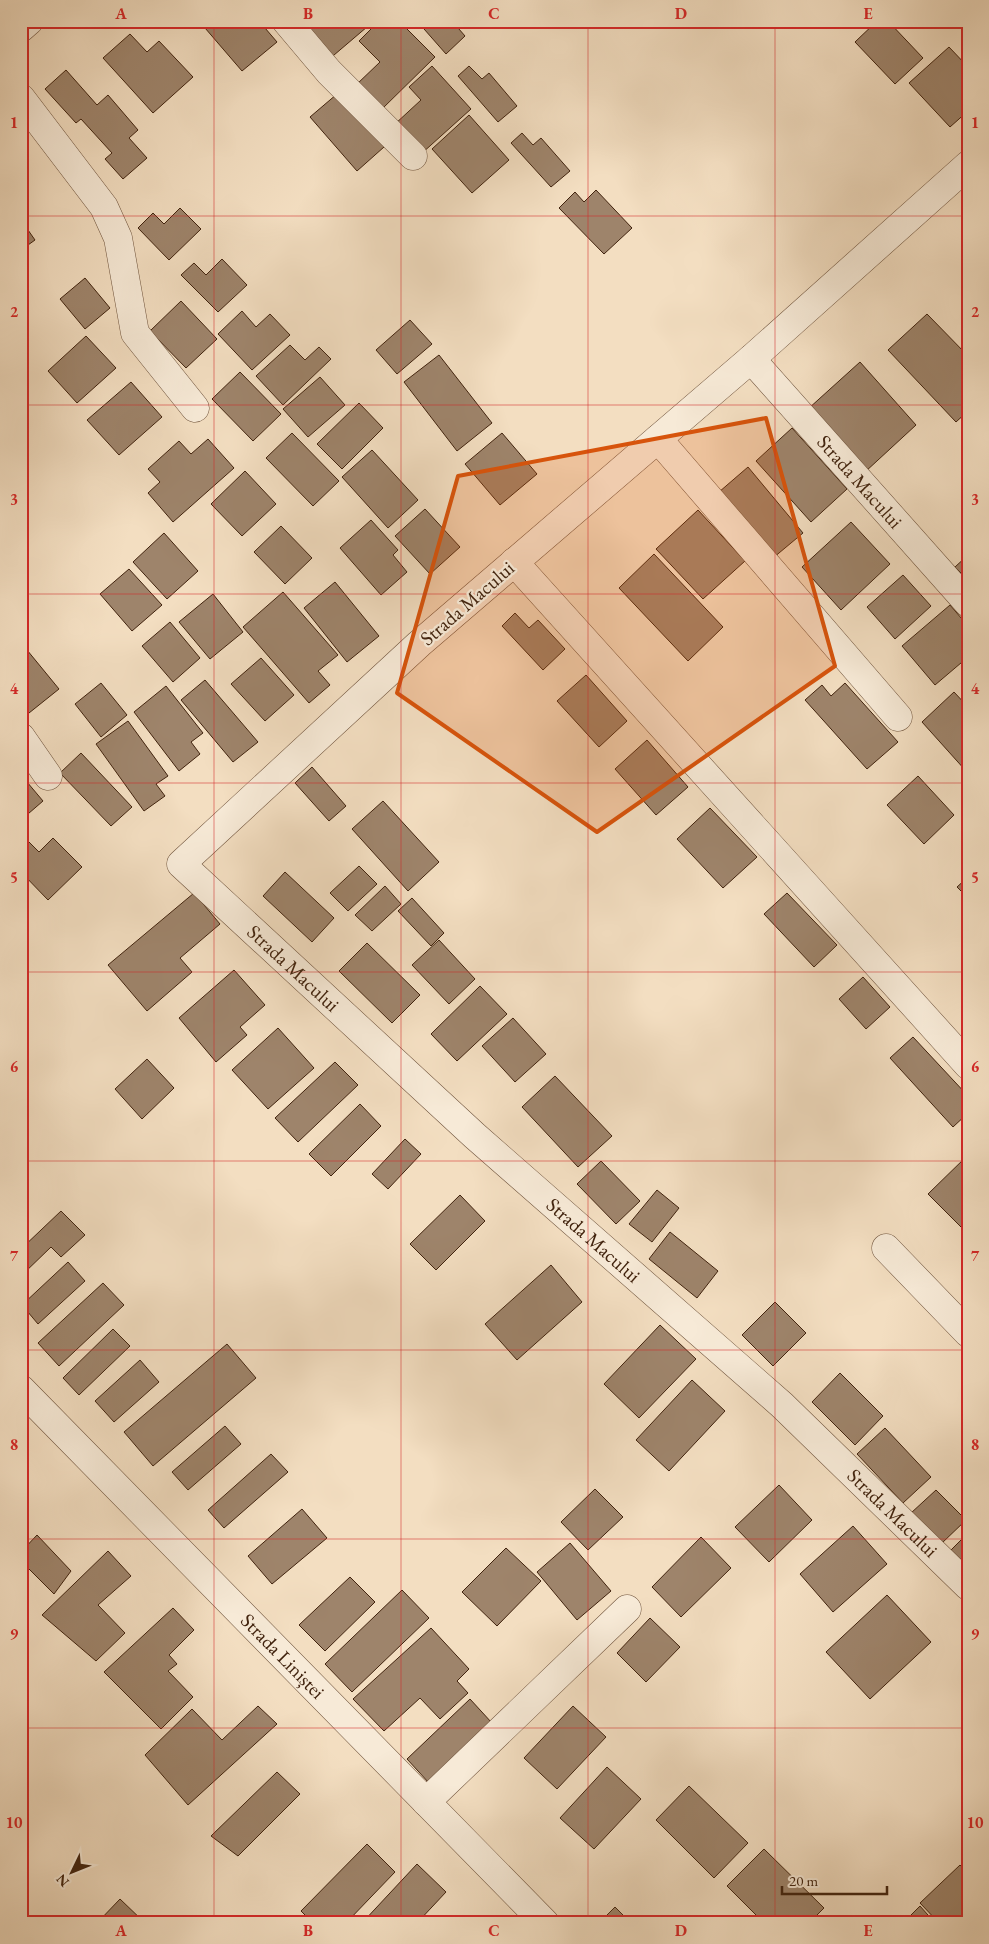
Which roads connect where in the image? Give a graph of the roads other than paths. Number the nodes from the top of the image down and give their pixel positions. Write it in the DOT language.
graph roads {
  1 [pos="29,21"];
  2 [pos="286,21"];
  3 [pos="21,28"];
  4 [pos="21,98"];
  5 [pos="413,156"];
  6 [pos="968,165"];
  7 [pos="751,359"];
  8 [pos="195,408"];
  9 [pos="658,439"];
  10 [pos="514,562"];
  11 [pos="968,603"];
  12 [pos="898,716"];
  13 [pos="21,737"];
  14 [pos="48,776"];
  15 [pos="968,1065"];
  16 [pos="886,1248"];
  17 [pos="968,1333"];
  18 [pos="21,1389"];
  19 [pos="968,1586"];
  20 [pos="627,1609"];
  21 [pos="426,1802"];
  22 [pos="545,1923"];
  1 -- 3 [label="street"];
  2 -- 5 [label="street"];
  4 -- 8 [label="street"];
  6 -- 7 [label="street, Strada Macului"];
  7 -- 9 [label="street, Strada Macului"];
  7 -- 11 [label="street, Strada Macului"];
  9 -- 10 [label="street, Strada Macului"];
  9 -- 12 [label="street"];
  10 -- 15 [label="street"];
  10 -- 19 [label="street, Strada Macului"];
  13 -- 14 [label="street"];
  16 -- 17 [label="street"];
  18 -- 21 [label="street, Strada Liniștei"];
  20 -- 21 [label="street"];
  21 -- 22 [label="street, Strada Liniștei"];
}
